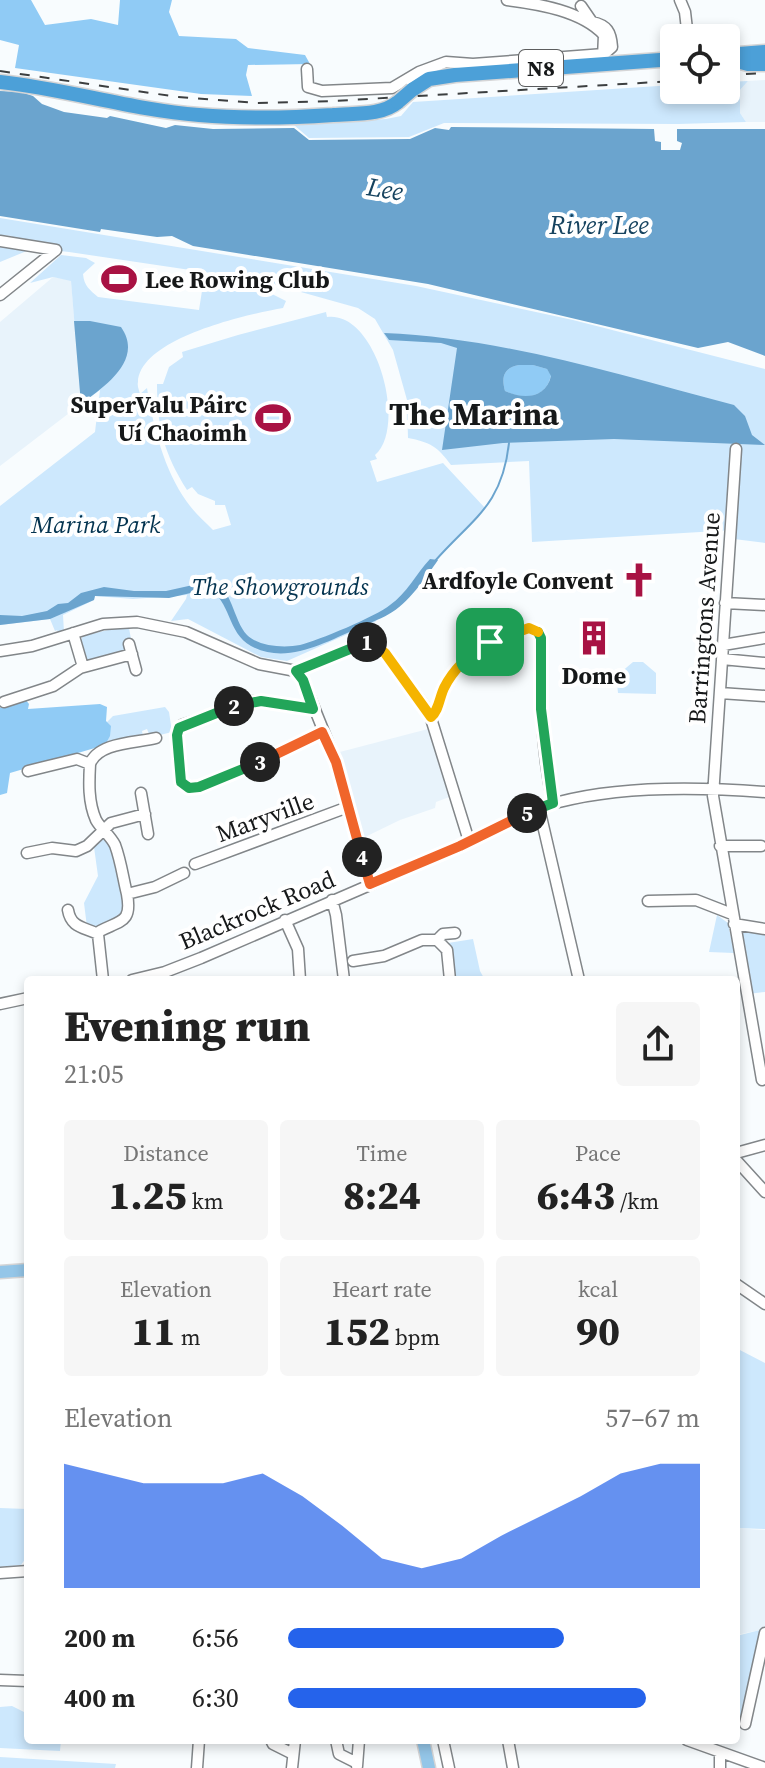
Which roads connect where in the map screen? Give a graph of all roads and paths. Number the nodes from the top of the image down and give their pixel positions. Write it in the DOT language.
graph roads {
  1 [pos="507,0"];
  2 [pos="680,0"];
  3 [pos="581,6"];
  4 [pos="686,24"];
  5 [pos="765,52"];
  6 [pos="740,55"];
  7 [pos="604,59"];
  8 [pos="660,59"];
  9 [pos="740,61"];
  10 [pos="765,64"];
  11 [pos="307,69"];
  12 [pos="0,82"];
  13 [pos="0,241"];
  14 [pos="0,295"];
  15 [pos="736,449"];
  16 [pos="725,603"];
  17 [pos="765,605"];
  18 [pos="73,633"];
  19 [pos="765,638"];
  20 [pos="723,645"];
  21 [pos="0,651"];
  22 [pos="722,659"];
  23 [pos="765,663"];
  24 [pos="83,667"];
  25 [pos="136,670"];
  26 [pos="296,671"];
  27 [pos="720,693"];
  28 [pos="765,696"];
  29 [pos="4,702"];
  30 [pos="313,709"];
  31 [pos="431,717"];
  32 [pos="322,732"];
  33 [pos="149,736"];
  34 [pos="90,764"];
  35 [pos="28,771"];
  36 [pos="713,789"];
  37 [pos="765,792"];
  38 [pos="141,793"];
  39 [pos="553,803"];
  40 [pos="348,807"];
  41 [pos="539,808"];
  42 [pos="145,814"];
  43 [pos="103,829"];
  44 [pos="148,834"];
  45 [pos="469,841"];
  46 [pos="720,846"];
  47 [pos="761,846"];
  48 [pos="27,853"];
  49 [pos="195,864"];
  50 [pos="184,873"];
  51 [pos="370,884"];
  52 [pos="127,894"];
  53 [pos="332,900"];
  54 [pos="648,901"];
  55 [pos="68,910"];
  56 [pos="733,919"];
  57 [pos="285,920"];
  58 [pos="765,929"];
  59 [pos="455,933"];
  60 [pos="98,934"];
  61 [pos="437,940"];
  62 [pos="353,961"];
  63 [pos="103,976"];
  64 [pos="145,976"];
  65 [pos="300,976"];
  66 [pos="344,976"];
  67 [pos="450,976"];
  68 [pos="578,976"];
  69 [pos="24,999"];
  70 [pos="0,1004"];
  71 [pos="762,1080"];
  72 [pos="765,1145"];
  73 [pos="740,1152"];
  74 [pos="740,1164"];
  75 [pos="765,1192"];
  76 [pos="24,1270"];
  77 [pos="0,1272"];
  78 [pos="740,1287"];
  79 [pos="765,1304"];
  80 [pos="24,1571"];
  81 [pos="0,1573"];
  82 [pos="765,1633"];
  83 [pos="764,1649"];
  84 [pos="0,1680"];
  85 [pos="24,1681"];
  86 [pos="745,1724"];
  87 [pos="199,1744"];
  88 [pos="273,1744"];
  89 [pos="294,1744"];
  90 [pos="337,1744"];
  91 [pos="359,1744"];
  92 [pos="424,1744"];
  93 [pos="444,1744"];
  94 [pos="509,1744"];
  95 [pos="697,1744"];
  96 [pos="720,1753"];
  97 [pos="293,1754"];
  98 [pos="357,1765"];
  99 [pos="764,1767"];
  100 [pos="197,1768"];
  101 [pos="292,1768"];
  102 [pos="429,1768"];
  103 [pos="449,1768"];
  104 [pos="513,1768"];
  105 [pos="720,1768"];
  1 -- 7 [label="street"];
  2 -- 4 [label="street"];
  3 -- 7 [label="street"];
  5 -- 6 [label="highway"];
  7 -- 8 [label="highway, N8"];
  7 -- 11 [label="street"];
  7 -- 12 [label="highway, N8, bridge"];
  9 -- 10 [label="highway"];
  13 -- 14 [label="street"];
  15 -- 16 [label="street, Barringtons Avenue"];
  16 -- 17 [label="street"];
  16 -- 20 [label="street, Barringtons Avenue"];
  18 -- 21 [label="street"];
  18 -- 24 [label="street"];
  18 -- 26 [label="street"];
  19 -- 20 [label="street"];
  20 -- 22 [label="street, Barringtons Avenue"];
  22 -- 23 [label="street"];
  22 -- 27 [label="street, Barringtons Avenue"];
  24 -- 25 [label="street"];
  24 -- 29 [label="street"];
  26 -- 30 [label="street, Maryville"];
  26 -- 31 [label="street"];
  27 -- 28 [label="street"];
  27 -- 36 [label="street, Barringtons Avenue"];
  30 -- 32 [label="street, Maryville"];
  30 -- 32 [label="street"];
  31 -- 39 [label="street"];
  31 -- 45 [label="street"];
  32 -- 40 [label="street, Maryville"];
  33 -- 34 [label="street"];
  34 -- 35 [label="street"];
  34 -- 43 [label="street"];
  36 -- 37 [label="street, Blackrock Road"];
  36 -- 39 [label="street, Blackrock Road"];
  36 -- 46 [label="street, Barringtons Avenue"];
  38 -- 42 [label="street"];
  39 -- 41 [label="street, Blackrock Road"];
  40 -- 49 [label="street, Maryville"];
  40 -- 51 [label="street, Maryville"];
  41 -- 45 [label="street, Blackrock Road"];
  41 -- 68 [label="street"];
  42 -- 43 [label="street"];
  42 -- 44 [label="street"];
  43 -- 48 [label="street"];
  43 -- 52 [label="street"];
  45 -- 51 [label="street, Blackrock Road"];
  46 -- 47 [label="street"];
  46 -- 56 [label="street, Barringtons Avenue"];
  50 -- 52 [label="street"];
  51 -- 53 [label="street, Blackrock Road"];
  52 -- 60 [label="street"];
  53 -- 57 [label="street, Blackrock Road"];
  53 -- 66 [label="street"];
  54 -- 56 [label="street"];
  55 -- 60 [label="street"];
  56 -- 58 [label="street"];
  56 -- 71 [label="street, Barringtons Avenue"];
  57 -- 64 [label="street, Blackrock Road"];
  57 -- 65 [label="street"];
  59 -- 61 [label="street"];
  60 -- 63 [label="street"];
  61 -- 62 [label="street"];
  61 -- 67 [label="street"];
  69 -- 70 [label="street"];
  72 -- 73 [label="street"];
  74 -- 75 [label="street"];
  76 -- 77 [label="main road"];
  78 -- 79 [label="street"];
  80 -- 81 [label="street"];
  82 -- 83 [label="street"];
  83 -- 86 [label="street"];
  84 -- 85 [label="street"];
  87 -- 100 [label="street"];
  88 -- 97 [label="street"];
  89 -- 97 [label="street"];
  90 -- 98 [label="street"];
  91 -- 98 [label="street"];
  92 -- 102 [label="main road"];
  93 -- 103 [label="street"];
  94 -- 104 [label="street"];
  95 -- 96 [label="street"];
  96 -- 99 [label="street"];
  96 -- 105 [label="street"];
  97 -- 101 [label="street"];
}
